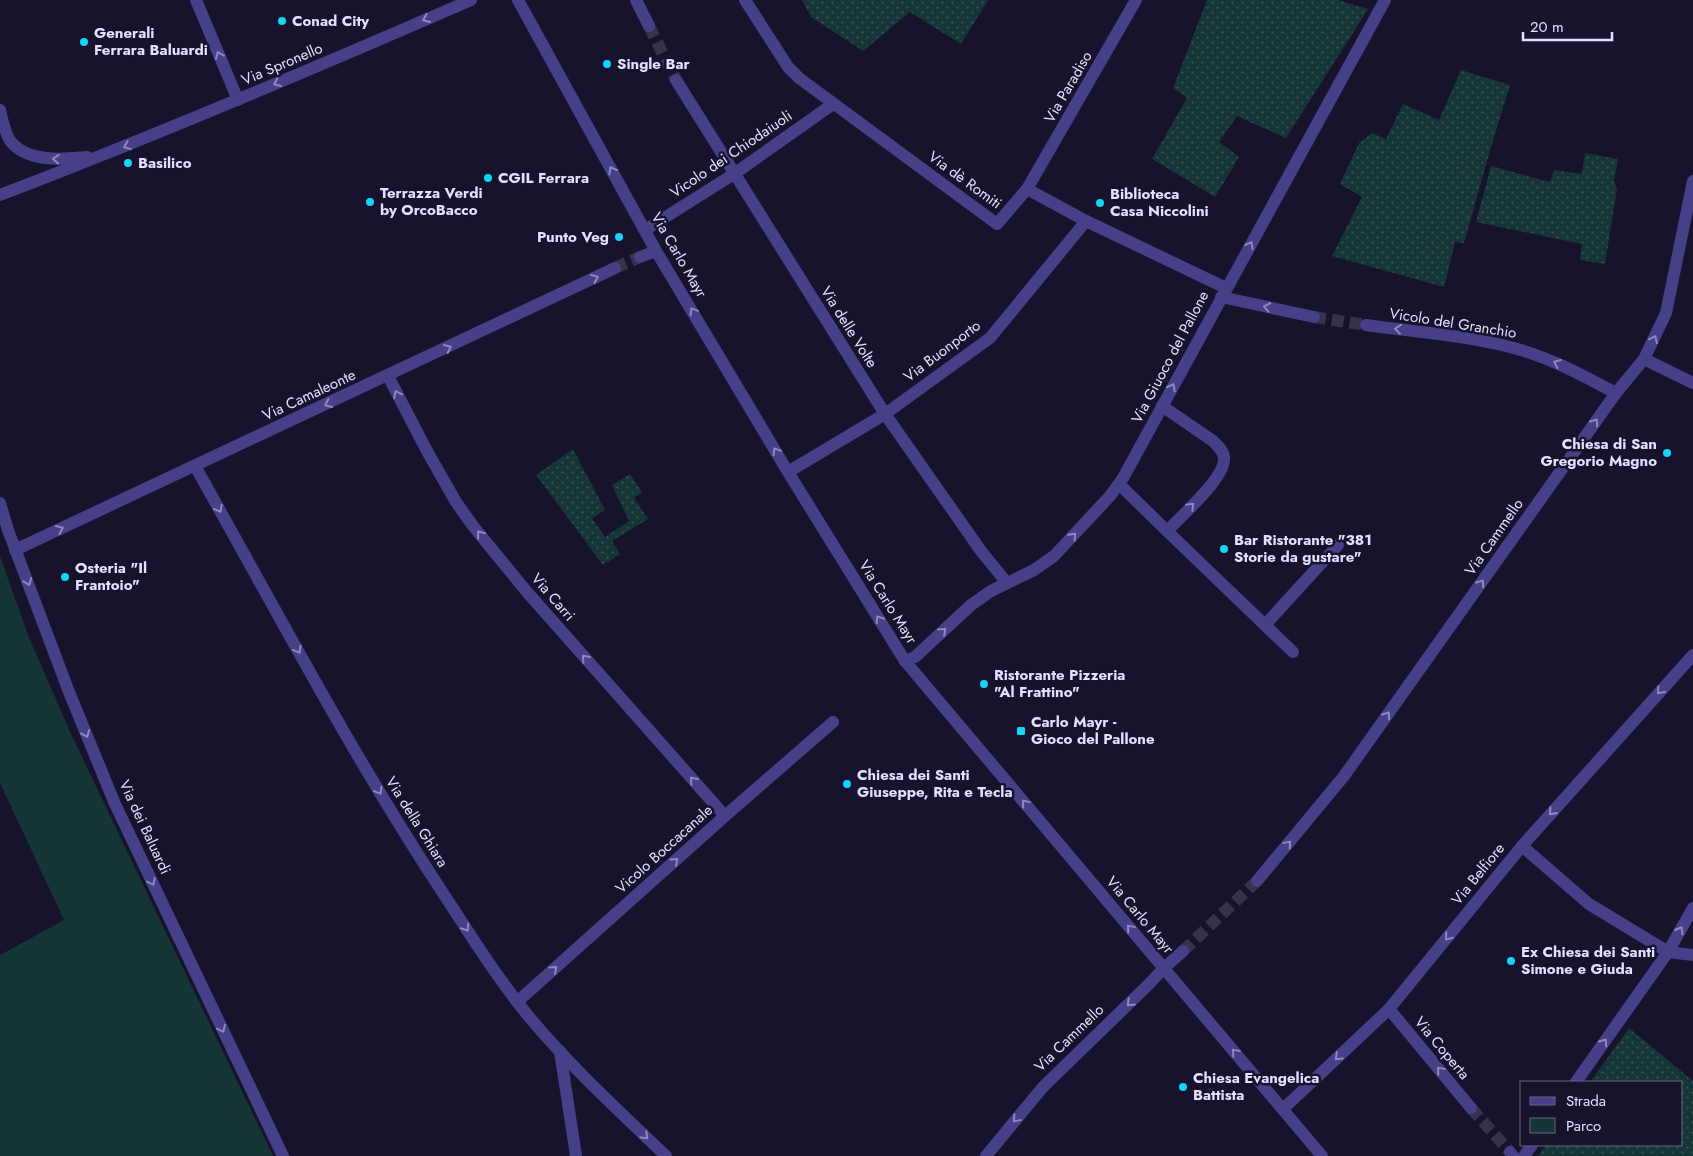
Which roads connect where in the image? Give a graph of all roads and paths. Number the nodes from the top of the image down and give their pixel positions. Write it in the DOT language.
graph roads {
  1 [pos="196,0"];
  2 [pos="471,0"];
  3 [pos="518,0"];
  4 [pos="636,0"];
  5 [pos="745,0"];
  6 [pos="1136,0"];
  7 [pos="1385,0"];
  8 [pos="649,26"];
  9 [pos="676,80"];
  10 [pos="238,100"];
  11 [pos="833,104"];
  12 [pos="0,110"];
  13 [pos="104,155"];
  14 [pos="734,174"];
  15 [pos="1693,181"];
  16 [pos="1027,189"];
  17 [pos="0,195"];
  18 [pos="1086,221"];
  19 [pos="645,230"];
  20 [pos="656,250"];
  21 [pos="640,257"];
  22 [pos="615,268"];
  23 [pos="1223,293"];
  24 [pos="1314,317"];
  25 [pos="1366,325"];
  26 [pos="1644,359"];
  27 [pos="388,376"];
  28 [pos="1693,383"];
  29 [pos="1616,393"];
  30 [pos="1162,406"];
  31 [pos="885,414"];
  32 [pos="195,466"];
  33 [pos="788,472"];
  34 [pos="1119,484"];
  35 [pos="0,503"];
  36 [pos="1167,531"];
  37 [pos="1338,546"];
  38 [pos="15,550"];
  39 [pos="1006,583"];
  40 [pos="1265,625"];
  41 [pos="1293,652"];
  42 [pos="1693,655"];
  43 [pos="905,661"];
  44 [pos="834,722"];
  45 [pos="725,816"];
  46 [pos="1522,846"];
  47 [pos="1257,881"];
  48 [pos="1693,908"];
  49 [pos="1183,951"];
  50 [pos="1668,952"];
  51 [pos="1693,955"];
  52 [pos="1164,968"];
  53 [pos="518,1002"];
  54 [pos="1389,1009"];
  55 [pos="560,1052"];
  56 [pos="1577,1081"];
  57 [pos="1471,1108"];
  58 [pos="1283,1109"];
  59 [pos="282,1156"];
  60 [pos="576,1156"];
  61 [pos="666,1156"];
  62 [pos="986,1156"];
  63 [pos="1322,1156"];
  10 -- 1 [label="street, one-way"];
  2 -- 10 [label="street, Via Spronello, one-way"];
  19 -- 3 [label="street, Via Carlo Mayr, one-way"];
  4 -- 8 [label="street"];
  5 -- 11 [label="street, Via dè Romiti"];
  6 -- 16 [label="street, Via Paradiso"];
  23 -- 7 [label="street, Via Giuoco del Pallone, one-way"];
  9 -- 14 [label="street, Via delle Volte"];
  10 -- 13 [label="street, Via Spronello, one-way"];
  11 -- 14 [label="street, Vicolo dei Chiodaiuoli"];
  11 -- 16 [label="street, Via dè Romiti"];
  13 -- 12 [label="street, Via Spronello, one-way"];
  13 -- 17 [label="street, Via Spronello"];
  14 -- 19 [label="street, Vicolo dei Chiodaiuoli"];
  14 -- 31 [label="street, Via delle Volte"];
  26 -- 15 [label="street, Via Cammello, one-way"];
  16 -- 18 [label="street"];
  18 -- 23 [label="street"];
  18 -- 31 [label="street, Via Buonporto"];
  19 -- 20 [label="street, Via Carlo Mayr"];
  20 -- 21 [label="street"];
  33 -- 20 [label="street, Via Carlo Mayr, one-way"];
  27 -- 22 [label="street, Via Camaleonte, one-way"];
  24 -- 23 [label="street, one-way"];
  30 -- 23 [label="street, Via Giuoco del Pallone, one-way"];
  29 -- 25 [label="street, Vicolo del Granchio, one-way"];
  26 -- 28 [label="street"];
  26 -- 29 [label="street, Via Cammello"];
  27 -- 32 [label="street, Via Camaleonte, one-way"];
  45 -- 27 [label="street, Via Carri, one-way"];
  47 -- 29 [label="street, Via Cammello, one-way"];
  30 -- 34 [label="street, Via Giuoco del Pallone"];
  36 -- 30 [label="street, one-way"];
  31 -- 33 [label="street, Via Buonporto"];
  31 -- 39 [label="street, Via delle Volte"];
  38 -- 32 [label="street, Via Camaleonte, one-way"];
  32 -- 53 [label="street, Via della Ghiara, one-way"];
  43 -- 33 [label="street, Via Carlo Mayr, one-way"];
  34 -- 36 [label="street"];
  39 -- 34 [label="street, Via Giuoco del Pallone, one-way"];
  35 -- 38 [label="street, Via dei Baluardi"];
  36 -- 40 [label="street"];
  37 -- 40 [label="street"];
  38 -- 59 [label="street, Via dei Baluardi, one-way"];
  43 -- 39 [label="street, Via Giuoco del Pallone, one-way"];
  40 -- 41 [label="street"];
  42 -- 46 [label="street, Via Belfiore, one-way"];
  52 -- 43 [label="street, Via Carlo Mayr, one-way"];
  44 -- 45 [label="street, Vicolo Boccacanale"];
  53 -- 45 [label="street, Vicolo Boccacanale, one-way"];
  46 -- 50 [label="street"];
  46 -- 54 [label="street, Via Belfiore, one-way"];
  50 -- 48 [label="street, one-way"];
  49 -- 52 [label="street, Via Cammello"];
  50 -- 51 [label="street"];
  56 -- 50 [label="street, one-way"];
  58 -- 52 [label="street, Via Carlo Mayr, one-way"];
  52 -- 62 [label="street, Via Cammello, one-way"];
  53 -- 55 [label="street, Via della Ghiara"];
  57 -- 54 [label="street, Via Coperta, one-way"];
  54 -- 58 [label="street, Via Belfiore, one-way"];
  55 -- 60 [label="street"];
  55 -- 61 [label="street, Via della Ghiara, one-way"];
  58 -- 63 [label="street, Via Carlo Mayr"];
}
